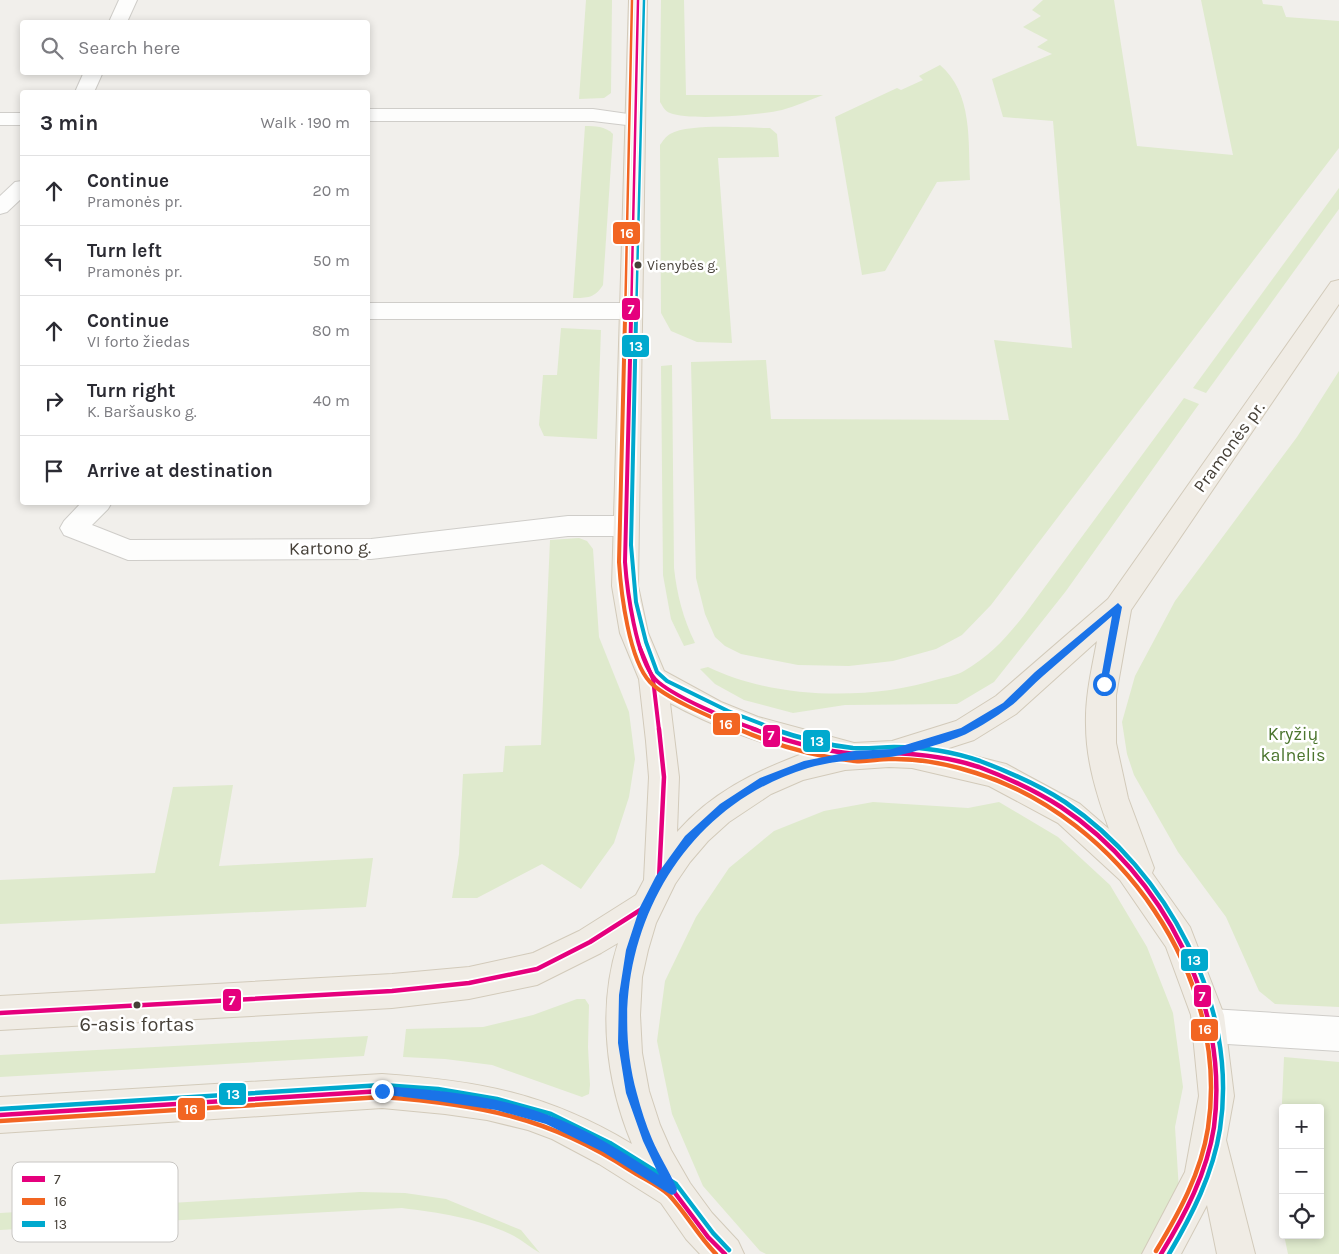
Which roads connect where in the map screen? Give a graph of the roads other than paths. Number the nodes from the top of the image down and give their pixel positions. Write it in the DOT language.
graph roads {
  1 [pos="128,0"];
  2 [pos="638,0"];
  3 [pos="119,20"];
  4 [pos="93,75"];
  5 [pos="86,90"];
  6 [pos="370,115"];
  7 [pos="0,119"];
  8 [pos="20,119"];
  9 [pos="635,120"];
  10 [pos="20,189"];
  11 [pos="0,207"];
  12 [pos="1339,287"];
  13 [pos="370,311"];
  14 [pos="630,311"];
  15 [pos="96,505"];
  16 [pos="625,526"];
  17 [pos="1118,607"];
  18 [pos="654,679"];
  19 [pos="892,753"];
  20 [pos="854,754"];
  21 [pos="1143,881"];
  22 [pos="652,893"];
  23 [pos="0,1013"];
  24 [pos="1211,1026"];
  25 [pos="1339,1034"];
  26 [pos="0,1115"];
  27 [pos="1212,1145"];
  28 [pos="672,1189"];
  29 [pos="710,1248"];
  30 [pos="1161,1254"];
  31 [pos="1236,1254"];
  1 -- 3 [label="street"];
  2 -- 9 [label="main road"];
  4 -- 5 [label="street"];
  6 -- 9 [label="street"];
  7 -- 8 [label="street"];
  9 -- 14 [label="main road"];
  10 -- 11 [label="street"];
  12 -- 17 [label="main road, Pramonės pr."];
  13 -- 14 [label="street"];
  14 -- 16 [label="main road"];
  15 -- 16 [label="street, Kartono g."];
  16 -- 18 [label="main road"];
  17 -- 19 [label="main road, Pramonės pr."];
  17 -- 21 [label="main road, Pramonės pr."];
  18 -- 20 [label="main road"];
  18 -- 22 [label="main road"];
  19 -- 20 [label="main road"];
  19 -- 21 [label="main road"];
  20 -- 22 [label="main road"];
  21 -- 24 [label="main road"];
  22 -- 23 [label="main road"];
  22 -- 28 [label="main road"];
  24 -- 25 [label="street"];
  24 -- 27 [label="main road"];
  26 -- 28 [label="main road"];
  27 -- 30 [label="main road"];
  27 -- 31 [label="main road"];
  28 -- 29 [label="main road"];
}
